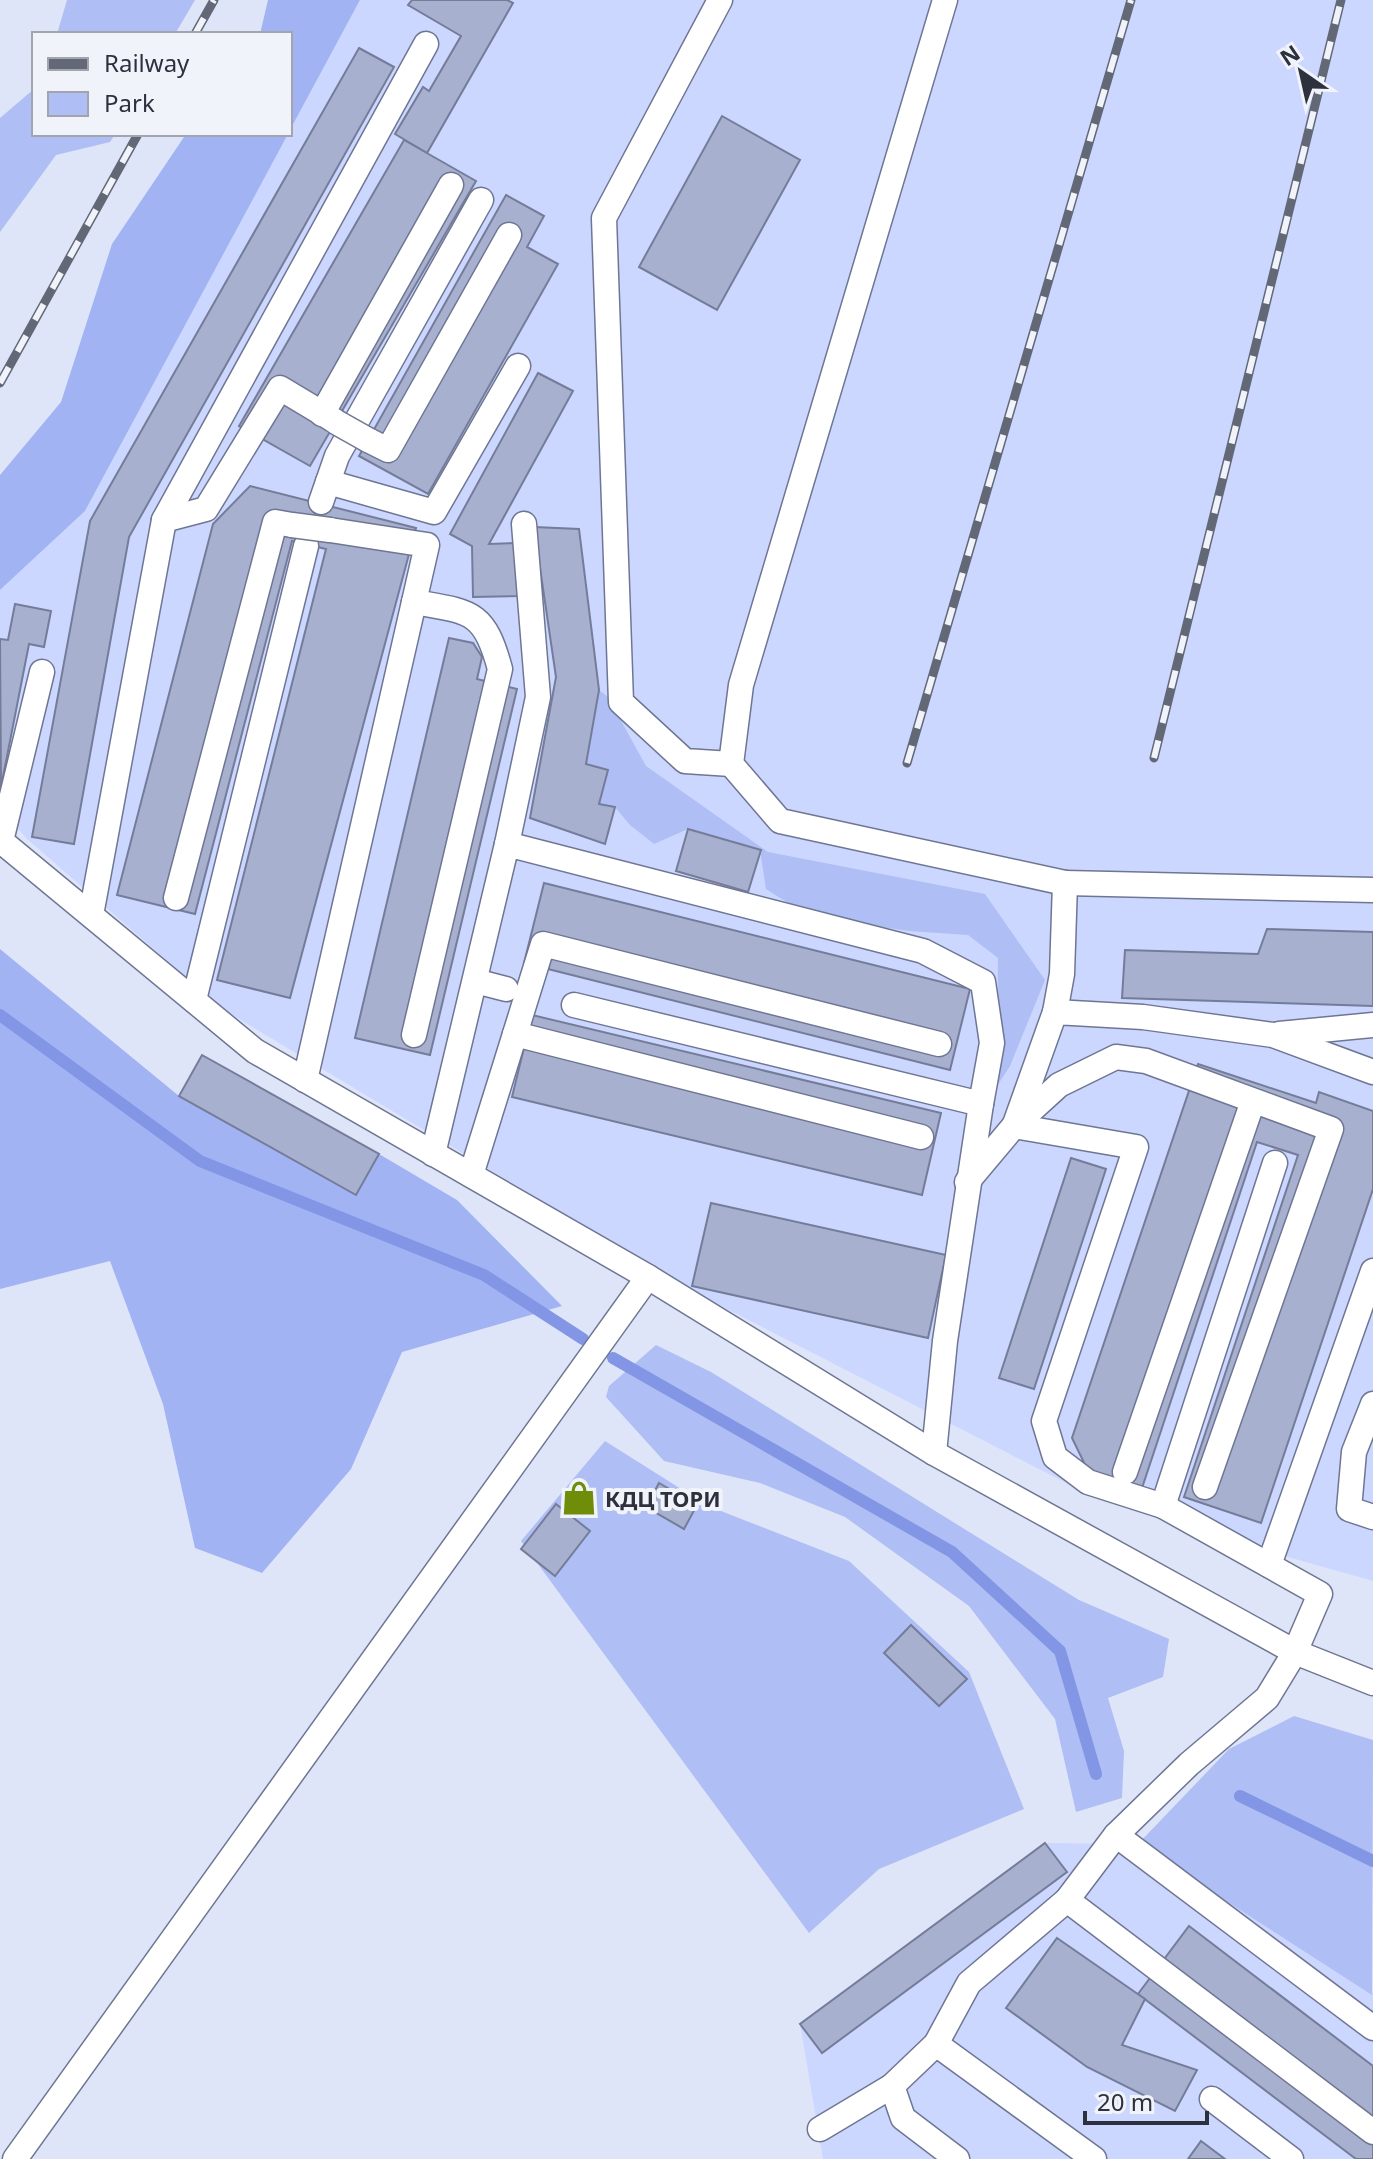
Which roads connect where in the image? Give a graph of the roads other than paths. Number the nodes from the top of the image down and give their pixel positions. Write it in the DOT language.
graph roads {
  1 [pos="720,0"];
  2 [pos="945,0"];
  3 [pos="426,44"];
  4 [pos="451,185"];
  5 [pos="481,200"];
  6 [pos="509,235"];
  7 [pos="518,366"];
  8 [pos="329,418"];
  9 [pos="164,520"];
  10 [pos="524,524"];
  11 [pos="306,546"];
  12 [pos="414,602"];
  13 [pos="42,672"];
  14 [pos="731,764"];
  15 [pos="507,844"];
  16 [pos="1065,883"];
  17 [pos="1373,890"];
  18 [pos="176,898"];
  19 [pos="91,915"];
  20 [pos="475,981"];
  21 [pos="506,989"];
  22 [pos="194,1000"];
  23 [pos="574,1005"];
  24 [pos="1055,1012"];
  25 [pos="1373,1025"];
  26 [pos="515,1034"];
  27 [pos="414,1035"];
  28 [pos="1273,1035"];
  29 [pos="939,1044"];
  30 [pos="1373,1072"];
  31 [pos="305,1080"];
  32 [pos="1253,1101"];
  33 [pos="981,1104"];
  34 [pos="1014,1126"];
  35 [pos="921,1137"];
  36 [pos="433,1154"];
  37 [pos="1275,1163"];
  38 [pos="471,1175"];
  39 [pos="967,1182"];
  40 [pos="1373,1271"];
  41 [pos="648,1277"];
  42 [pos="1373,1404"];
  43 [pos="934,1453"];
  44 [pos="1125,1472"];
  45 [pos="1205,1487"];
  46 [pos="1163,1506"];
  47 [pos="1373,1517"];
  48 [pos="1269,1565"];
  49 [pos="1295,1652"];
  50 [pos="1373,1683"];
  51 [pos="1116,1835"];
  52 [pos="1067,1900"];
  53 [pos="1373,2028"];
  54 [pos="936,2044"];
  55 [pos="892,2086"];
  56 [pos="1212,2099"];
  57 [pos="820,2129"];
  58 [pos="1373,2132"];
  59 [pos="18,2158"];
  60 [pos="957,2159"];
  61 [pos="1094,2159"];
  62 [pos="1291,2159"];
  1 -- 14 [label="lane"];
  2 -- 14 [label="lane"];
  3 -- 9 [label="lane"];
  4 -- 8 [label="lane"];
  5 -- 7 [label="lane"];
  6 -- 8 [label="lane, bridge"];
  8 -- 9 [label="lane"];
  9 -- 19 [label="lane"];
  10 -- 15 [label="lane"];
  11 -- 22 [label="lane"];
  12 -- 18 [label="lane, bridge"];
  12 -- 27 [label="lane"];
  12 -- 31 [label="lane"];
  13 -- 19 [label="lane"];
  14 -- 16 [label="lane"];
  15 -- 20 [label="lane"];
  15 -- 33 [label="lane"];
  16 -- 17 [label="lane"];
  16 -- 24 [label="lane"];
  19 -- 22 [label="lane"];
  20 -- 21 [label="lane"];
  20 -- 36 [label="lane"];
  22 -- 31 [label="lane"];
  23 -- 33 [label="lane"];
  24 -- 28 [label="lane"];
  24 -- 34 [label="lane"];
  25 -- 28 [label="lane"];
  26 -- 29 [label="lane"];
  26 -- 35 [label="lane"];
  26 -- 38 [label="lane"];
  28 -- 30 [label="lane"];
  31 -- 36 [label="lane"];
  32 -- 34 [label="lane"];
  32 -- 44 [label="lane"];
  32 -- 45 [label="lane"];
  33 -- 39 [label="lane"];
  34 -- 39 [label="lane"];
  34 -- 46 [label="lane"];
  36 -- 38 [label="lane"];
  37 -- 46 [label="lane"];
  38 -- 41 [label="lane"];
  39 -- 43 [label="lane"];
  40 -- 48 [label="lane"];
  41 -- 43 [label="lane"];
  41 -- 59 [label="lane"];
  42 -- 47 [label="lane"];
  43 -- 49 [label="lane"];
  46 -- 48 [label="lane"];
  48 -- 49 [label="lane"];
  49 -- 50 [label="lane"];
  49 -- 51 [label="lane"];
  51 -- 52 [label="lane"];
  51 -- 53 [label="lane"];
  52 -- 54 [label="lane"];
  52 -- 58 [label="lane"];
  54 -- 55 [label="lane"];
  54 -- 61 [label="lane"];
  55 -- 57 [label="lane"];
  55 -- 60 [label="lane"];
  56 -- 62 [label="lane"];
}
